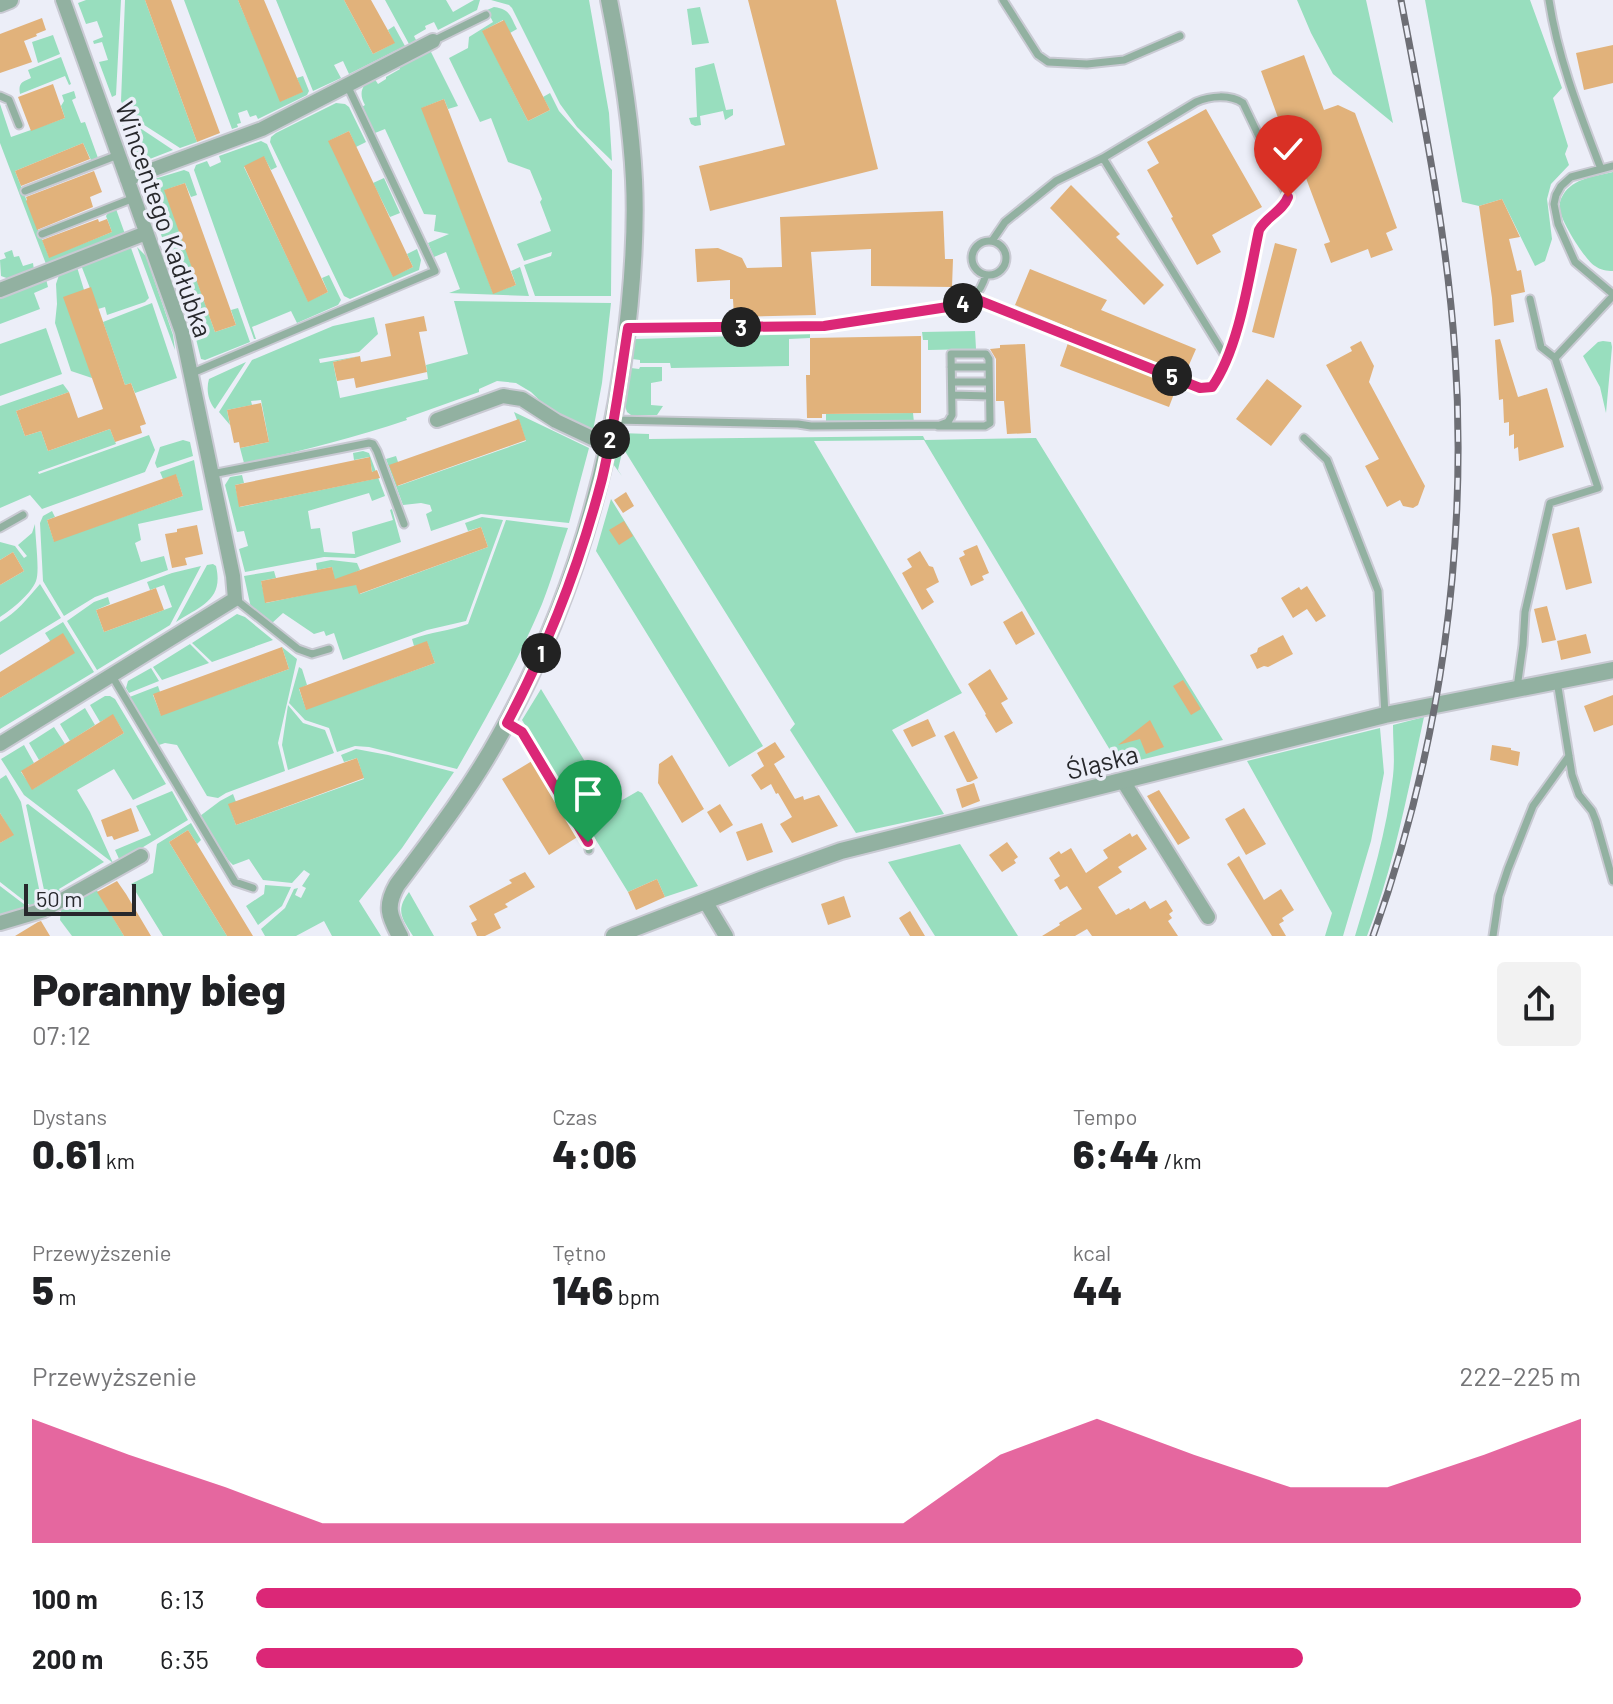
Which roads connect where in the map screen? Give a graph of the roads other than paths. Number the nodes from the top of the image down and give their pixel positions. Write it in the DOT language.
graph roads {
  1 [pos="10,0"];
  2 [pos="63,0"];
  3 [pos="609,0"];
  4 [pos="1003,0"];
  5 [pos="1549,0"];
  6 [pos="0,4"];
  7 [pos="486,15"];
  8 [pos="1180,36"];
  9 [pos="433,41"];
  10 [pos="347,85"];
  11 [pos="0,96"];
  12 [pos="19,125"];
  13 [pos="118,155"];
  14 [pos="1103,158"];
  15 [pos="1613,166"];
  16 [pos="1601,169"];
  17 [pos="127,179"];
  18 [pos="25,191"];
  19 [pos="134,198"];
  20 [pos="146,233"];
  21 [pos="42,234"];
  22 [pos="992,241"];
  23 [pos="986,275"];
  24 [pos="1,286"];
  25 [pos="1613,295"];
  26 [pos="973,298"];
  27 [pos="1530,299"];
  28 [pos="628,328"];
  29 [pos="1555,358"];
  30 [pos="1227,359"];
  31 [pos="951,367"];
  32 [pos="989,367"];
  33 [pos="190,374"];
  34 [pos="952,382"];
  35 [pos="989,382"];
  36 [pos="952,395"];
  37 [pos="989,396"];
  38 [pos="437,420"];
  39 [pos="614,420"];
  40 [pos="938,426"];
  41 [pos="1304,438"];
  42 [pos="609,446"];
  43 [pos="212,474"];
  44 [pos="23,515"];
  45 [pos="404,524"];
  46 [pos="0,528"];
  47 [pos="235,599"];
  48 [pos="329,649"];
  49 [pos="1613,670"];
  50 [pos="112,676"];
  51 [pos="1557,681"];
  52 [pos="1517,689"];
  53 [pos="1385,715"];
  54 [pos="507,723"];
  55 [pos="0,744"];
  56 [pos="1569,756"];
  57 [pos="1123,781"];
  58 [pos="589,850"];
  59 [pos="141,856"];
  60 [pos="1613,881"];
  61 [pos="253,888"];
  62 [pos="705,901"];
  63 [pos="1208,917"];
  64 [pos="0,923"];
  65 [pos="400,936"];
  66 [pos="614,936"];
  67 [pos="726,936"];
  68 [pos="1493,936"];
  1 -- 6 [label="street"];
  2 -- 13 [label="street, Wincentego Kadłubka"];
  3 -- 28 [label="street"];
  4 -- 8 [label="lane"];
  5 -- 16 [label="lane"];
  7 -- 9 [label="lane"];
  9 -- 10 [label="street"];
  10 -- 17 [label="street"];
  10 -- 33 [label="lane"];
  11 -- 12 [label="lane"];
  13 -- 17 [label="street, Wincentego Kadłubka"];
  13 -- 18 [label="lane"];
  14 -- 22 [label="lane"];
  14 -- 30 [label="lane"];
  14 -- 30 [label="lane"];
  15 -- 16 [label="lane"];
  16 -- 25 [label="lane"];
  17 -- 19 [label="street, Wincentego Kadłubka"];
  19 -- 20 [label="street, Wincentego Kadłubka"];
  19 -- 21 [label="lane"];
  20 -- 24 [label="street"];
  20 -- 33 [label="street, Wincentego Kadłubka"];
  22 -- 23 [label="lane"];
  22 -- 23 [label="lane"];
  23 -- 26 [label="lane"];
  25 -- 29 [label="lane"];
  26 -- 28 [label="lane"];
  26 -- 30 [label="lane"];
  27 -- 29 [label="lane"];
  28 -- 39 [label="street"];
  29 -- 52 [label="lane"];
  31 -- 32 [label="lane"];
  31 -- 32 [label="lane"];
  31 -- 34 [label="lane"];
  32 -- 35 [label="lane"];
  33 -- 43 [label="street, Wincentego Kadłubka"];
  34 -- 35 [label="lane"];
  34 -- 36 [label="lane"];
  35 -- 37 [label="lane"];
  36 -- 37 [label="lane"];
  36 -- 40 [label="lane"];
  37 -- 40 [label="lane"];
  38 -- 42 [label="street"];
  39 -- 40 [label="lane"];
  39 -- 42 [label="street"];
  41 -- 53 [label="lane"];
  42 -- 54 [label="street"];
  43 -- 45 [label="lane"];
  43 -- 47 [label="street, Wincentego Kadłubka"];
  44 -- 46 [label="lane"];
  47 -- 48 [label="lane"];
  47 -- 50 [label="street"];
  49 -- 51 [label="street, Śląska"];
  50 -- 55 [label="street"];
  50 -- 61 [label="lane"];
  51 -- 52 [label="street, Śląska"];
  51 -- 56 [label="lane"];
  52 -- 53 [label="street, Śląska"];
  53 -- 57 [label="street, Śląska"];
  54 -- 58 [label="lane"];
  54 -- 65 [label="street"];
  56 -- 60 [label="lane"];
  56 -- 68 [label="lane"];
  57 -- 62 [label="street, Śląska"];
  57 -- 63 [label="street"];
  59 -- 64 [label="street"];
  62 -- 66 [label="street, Śląska"];
  62 -- 67 [label="street"];
}
